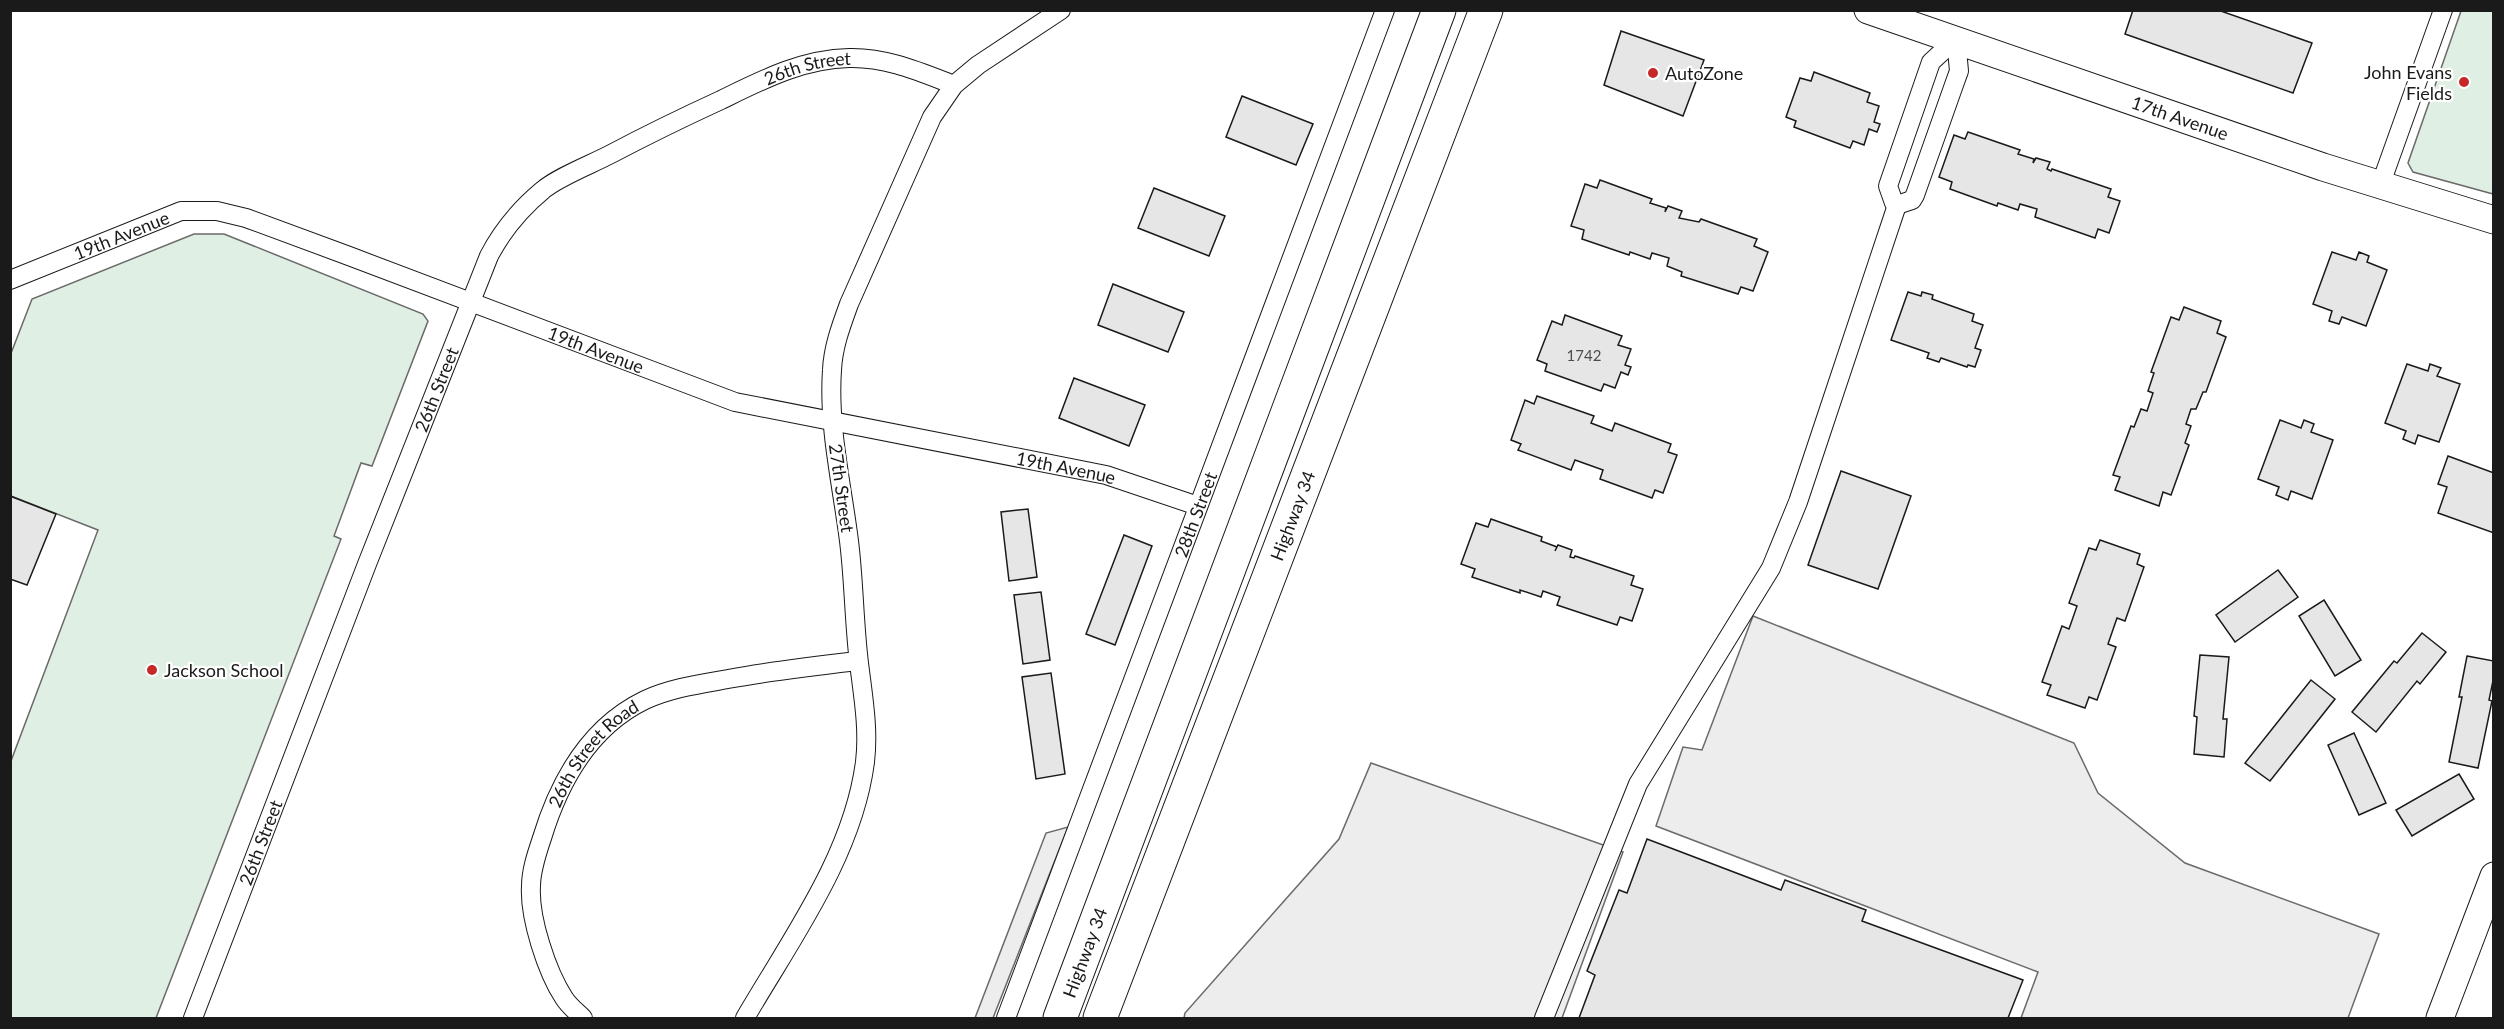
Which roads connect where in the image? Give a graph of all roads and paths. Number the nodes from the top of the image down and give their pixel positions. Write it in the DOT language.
graph roads {
  1 [pos="1061,10"];
  2 [pos="1384,10"];
  3 [pos="1439,10"];
  4 [pos="1486,10"];
  5 [pos="1868,10"];
  6 [pos="2443,10"];
  7 [pos="1956,39"];
  8 [pos="954,85"];
  9 [pos="2380,186"];
  10 [pos="1897,205"];
  11 [pos="2493,220"];
  12 [pos="10,280"];
  13 [pos="472,304"];
  14 [pos="833,421"];
  15 [pos="1198,506"];
  16 [pos="858,661"];
  17 [pos="2493,876"];
  18 [pos="194,1018"];
  19 [pos="583,1018"];
  20 [pos="745,1018"];
  21 [pos="1006,1018"];
  22 [pos="1060,1018"];
  23 [pos="1100,1018"];
  24 [pos="1544,1018"];
  25 [pos="2440,1018"];
  1 -- 8 [label="street, 27th Street"];
  2 -- 15 [label="street, 28th Street"];
  3 -- 22 [label="highway, Highway 34"];
  4 -- 23 [label="highway, Highway 34"];
  5 -- 7 [label="main road, 17th Avenue"];
  6 -- 9 [label="street"];
  7 -- 9 [label="main road, 17th Avenue"];
  7 -- 10 [label="street"];
  7 -- 10 [label="street"];
  8 -- 13 [label="street, 26th Street"];
  8 -- 14 [label="street, 27th Street"];
  9 -- 11 [label="main road, 17th Avenue"];
  10 -- 24 [label="street"];
  12 -- 13 [label="street, 19th Avenue"];
  13 -- 14 [label="street, 19th Avenue"];
  13 -- 18 [label="street, 26th Street"];
  14 -- 15 [label="street, 19th Avenue"];
  14 -- 16 [label="street, 27th Street"];
  15 -- 21 [label="street, 28th Street"];
  16 -- 19 [label="street, 26th Street Road"];
  16 -- 20 [label="street, 27th Street"];
  17 -- 25 [label="main road"];
}
